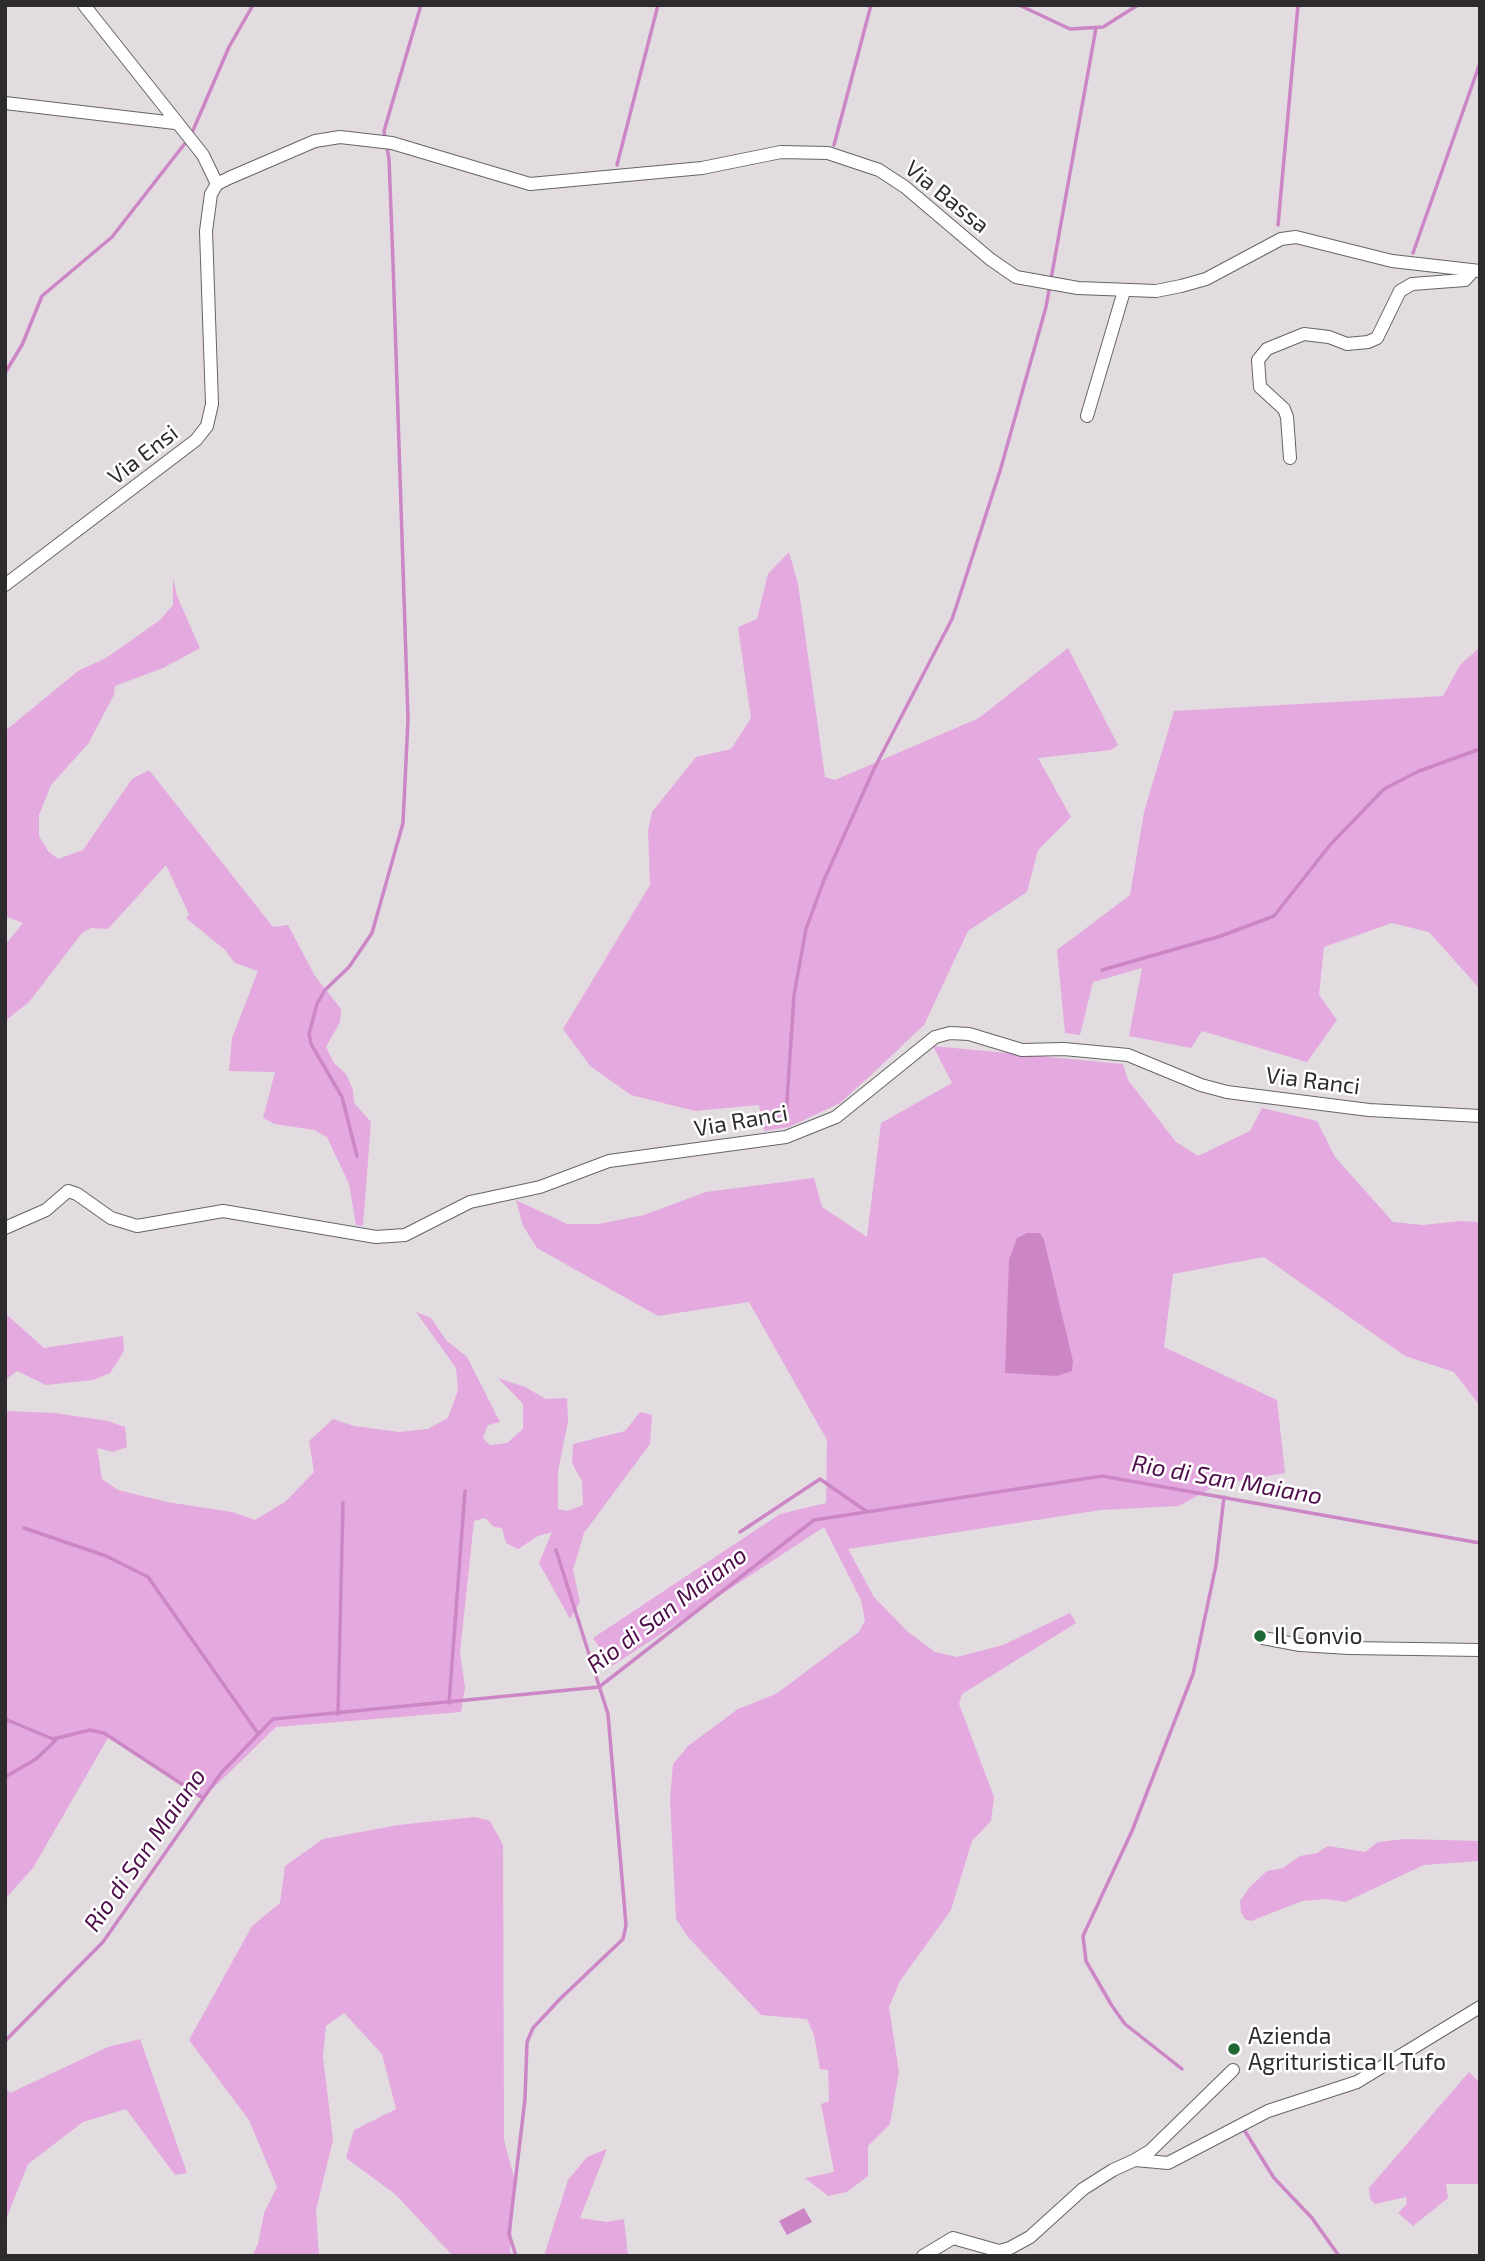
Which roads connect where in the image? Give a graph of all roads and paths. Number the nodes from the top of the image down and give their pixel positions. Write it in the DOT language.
graph roads {
  1 [pos="84,5"];
  2 [pos="5,103"];
  3 [pos="178,127"];
  4 [pos="217,184"];
  5 [pos="1477,271"];
  6 [pos="1124,291"];
  7 [pos="1087,416"];
  8 [pos="1290,458"];
  9 [pos="5,586"];
  10 [pos="1480,1116"];
  11 [pos="5,1228"];
  12 [pos="1263,1638"];
  13 [pos="1480,1650"];
  14 [pos="1480,2007"];
  15 [pos="1233,2070"];
  16 [pos="1135,2160"];
  17 [pos="923,2256"];
  1 -- 3 [label="street"];
  2 -- 3 [label="street"];
  3 -- 4 [label="street"];
  4 -- 6 [label="street, Via Bassa"];
  4 -- 9 [label="street, Via Ensi"];
  5 -- 6 [label="street, Via Bassa"];
  5 -- 8 [label="street"];
  6 -- 7 [label="street"];
  10 -- 11 [label="street, Via Ranci"];
  12 -- 13 [label="street"];
  14 -- 16 [label="street"];
  15 -- 16 [label="street"];
  16 -- 17 [label="street"];
}
